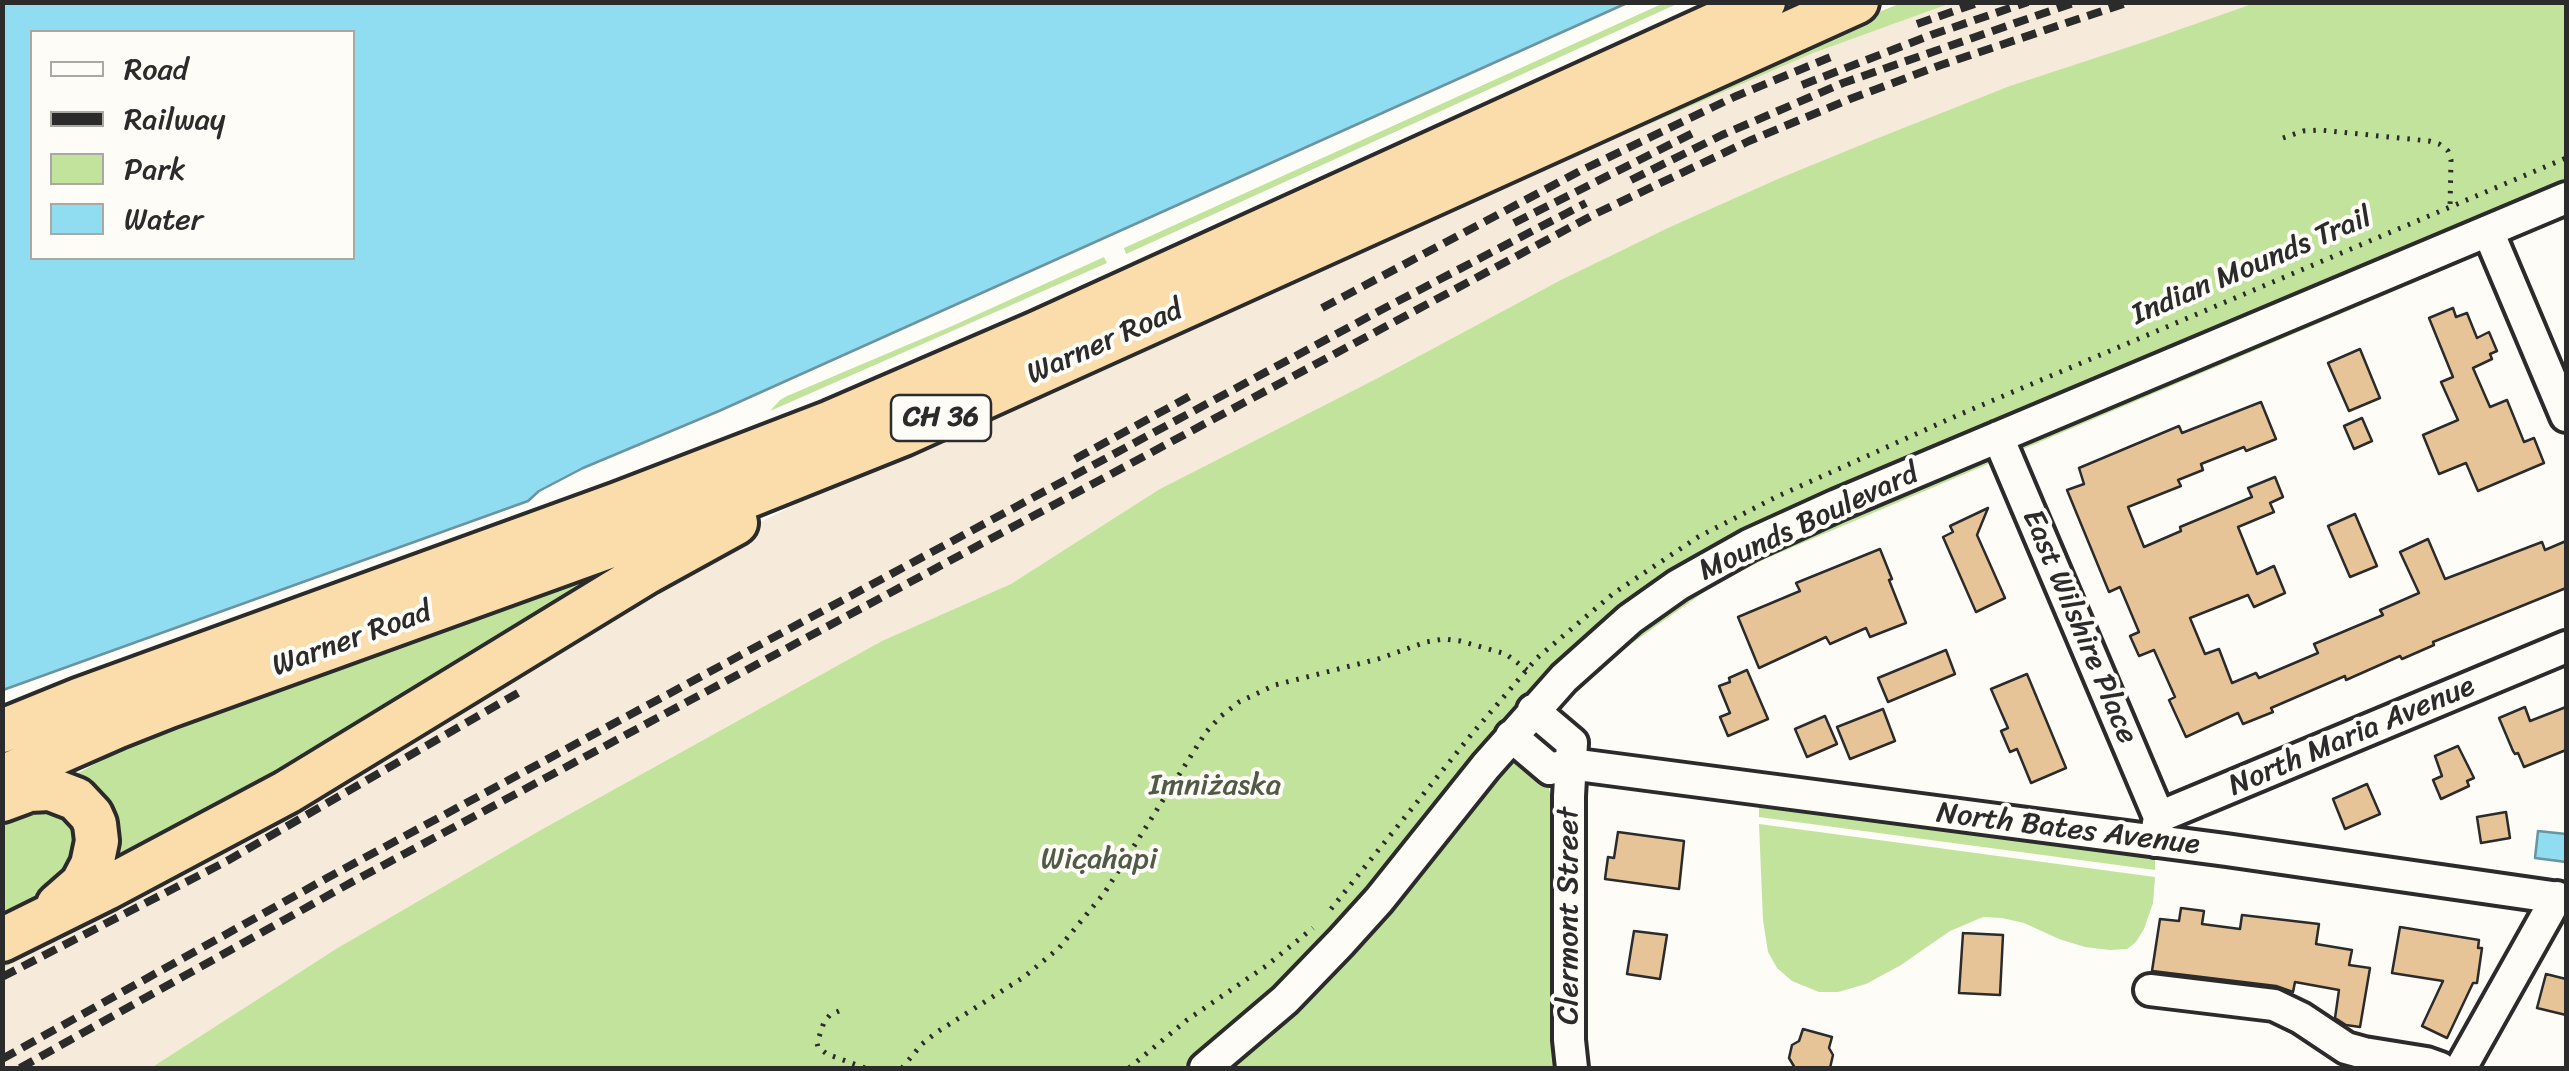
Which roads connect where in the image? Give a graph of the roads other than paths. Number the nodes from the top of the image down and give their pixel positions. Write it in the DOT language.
graph roads {
  1 [pos="1764,2"];
  2 [pos="1857,2"];
  3 [pos="2566,198"];
  4 [pos="2488,231"];
  5 [pos="2566,416"];
  6 [pos="903,434"];
  7 [pos="1998,438"];
  8 [pos="2566,646"];
  9 [pos="1533,710"];
  10 [pos="2,730"];
  11 [pos="1511,736"];
  12 [pos="1570,764"];
  13 [pos="2,777"];
  14 [pos="2,800"];
  15 [pos="2157,829"];
  16 [pos="2562,898"];
  17 [pos="2,938"];
  18 [pos="2150,990"];
  19 [pos="1205,1068"];
  20 [pos="1572,1068"];
  21 [pos="2440,1068"];
  22 [pos="2460,1068"];
  1 -- 10 [label="highway, Warner Road / CH 36"];
  2 -- 6 [label="highway, Warner Road / CH 36"];
  3 -- 4 [label="street, Mounds Boulevard"];
  4 -- 5 [label="street"];
  4 -- 7 [label="street, Mounds Boulevard"];
  6 -- 13 [label="highway, Warner Road / CH 36"];
  6 -- 17 [label="highway"];
  7 -- 9 [label="street, Mounds Boulevard"];
  7 -- 15 [label="street, East Wilshire Place"];
  8 -- 15 [label="street, North Maria Avenue"];
  9 -- 11 [label="street, Mounds Boulevard"];
  9 -- 12 [label="street, Clermont Street"];
  11 -- 12 [label="street, Clermont Street"];
  11 -- 19 [label="street, Mounds Boulevard"];
  12 -- 15 [label="street, North Bates Avenue"];
  12 -- 20 [label="street, Clermont Street"];
  14 -- 17 [label="highway"];
  15 -- 16 [label="street, North Bates Avenue"];
  16 -- 22 [label="street"];
  18 -- 21 [label="street"];
}
